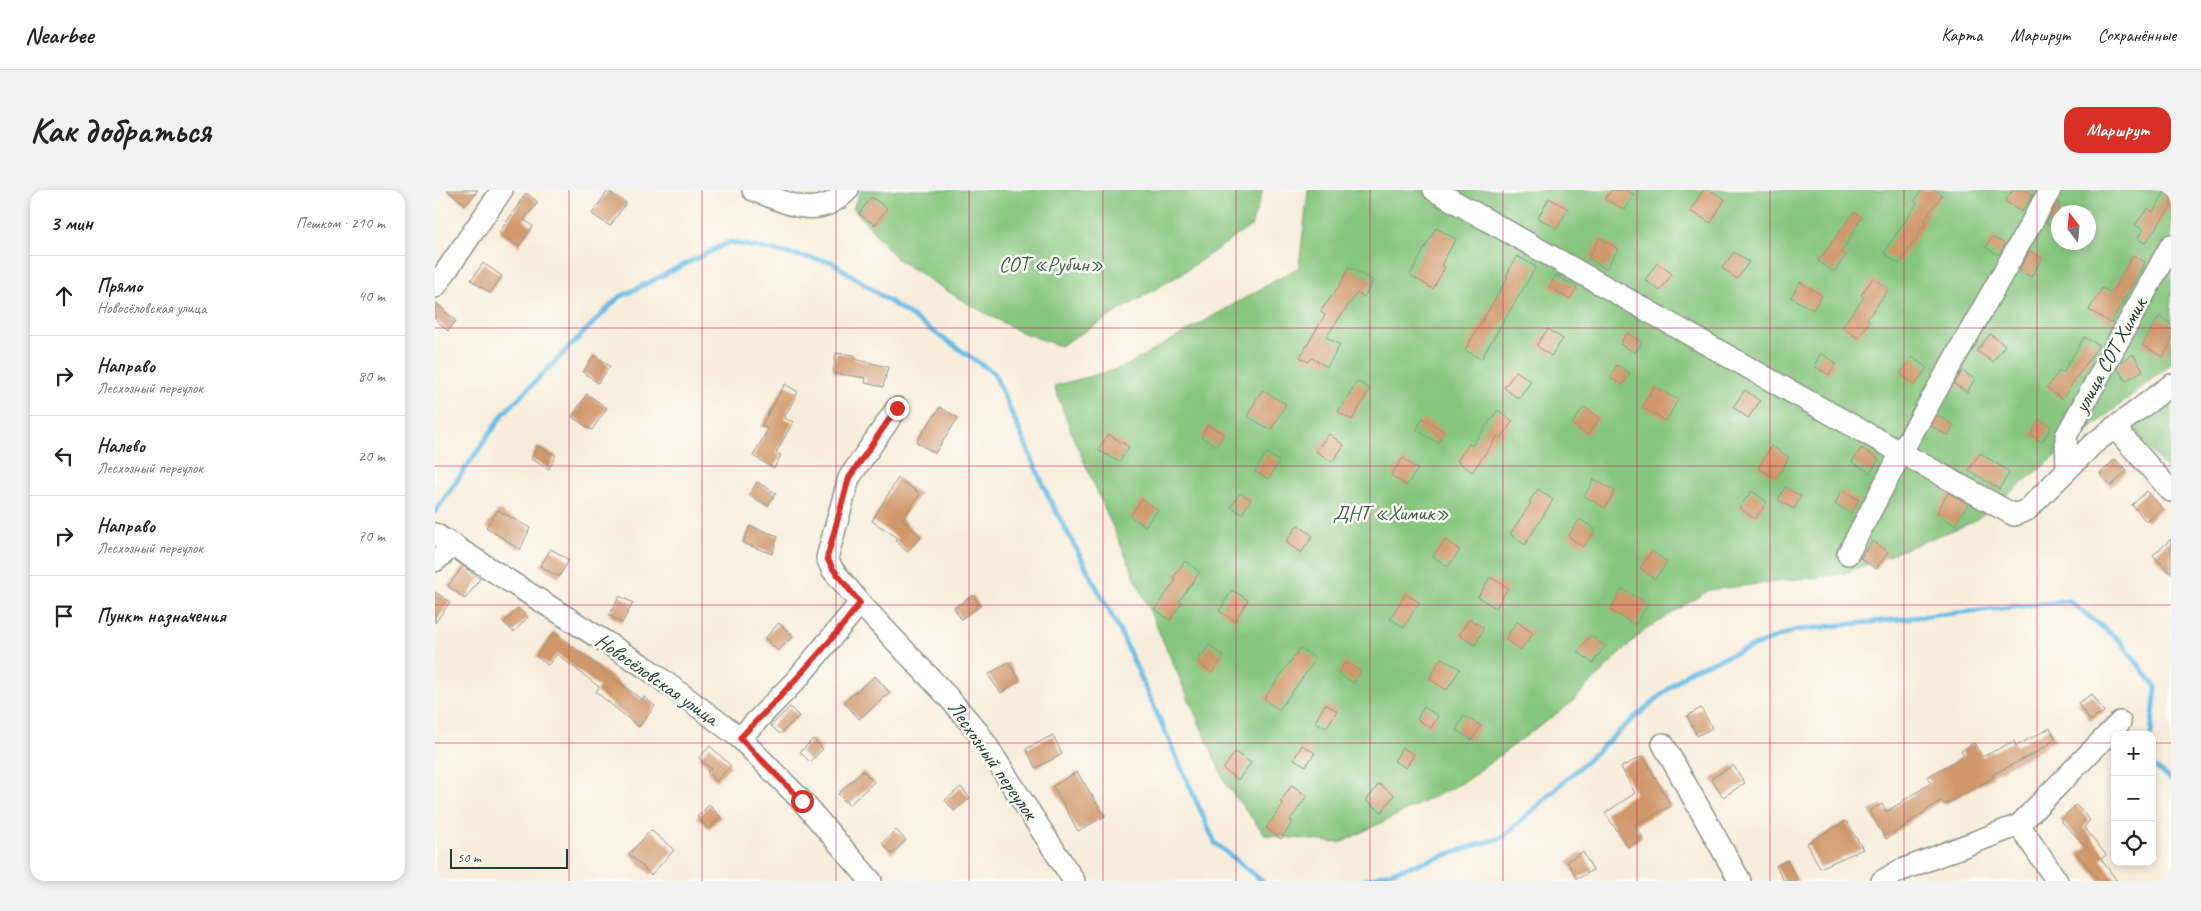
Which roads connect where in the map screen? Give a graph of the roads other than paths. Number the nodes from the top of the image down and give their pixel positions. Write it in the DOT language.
graph roads {
  1 [pos="502,190"];
  2 [pos="753,190"];
  3 [pos="849,190"];
  4 [pos="1434,190"];
  5 [pos="2050,190"];
  6 [pos="2171,245"];
  7 [pos="435,287"];
  8 [pos="2171,385"];
  9 [pos="897,408"];
  10 [pos="2114,427"];
  11 [pos="1901,453"];
  12 [pos="2067,469"];
  13 [pos="2171,491"];
  14 [pos="435,534"];
  15 [pos="453,545"];
  16 [pos="1848,554"];
  17 [pos="435,561"];
  18 [pos="860,603"];
  19 [pos="2120,722"];
  20 [pos="740,738"];
  21 [pos="1663,744"];
  22 [pos="2019,825"];
  23 [pos="871,881"];
  24 [pos="1074,881"];
  25 [pos="1740,881"];
  26 [pos="1882,881"];
  27 [pos="2057,881"];
  1 -- 7 [label="street"];
  2 -- 3 [label="street"];
  4 -- 11 [label="street"];
  5 -- 11 [label="street"];
  6 -- 12 [label="street, улица СОТ Химик"];
  8 -- 10 [label="street"];
  9 -- 18 [label="street, Лесхозный переулок"];
  10 -- 12 [label="street"];
  10 -- 13 [label="street"];
  11 -- 12 [label="street"];
  11 -- 16 [label="street"];
  14 -- 15 [label="street, Новосёловская улица"];
  15 -- 17 [label="street"];
  15 -- 20 [label="street, Новосёловская улица"];
  18 -- 20 [label="street"];
  18 -- 24 [label="street, Лесхозный переулок"];
  19 -- 22 [label="street"];
  20 -- 23 [label="street, Новосёловская улица"];
  21 -- 25 [label="street"];
  22 -- 26 [label="street"];
  22 -- 27 [label="street"];
}
